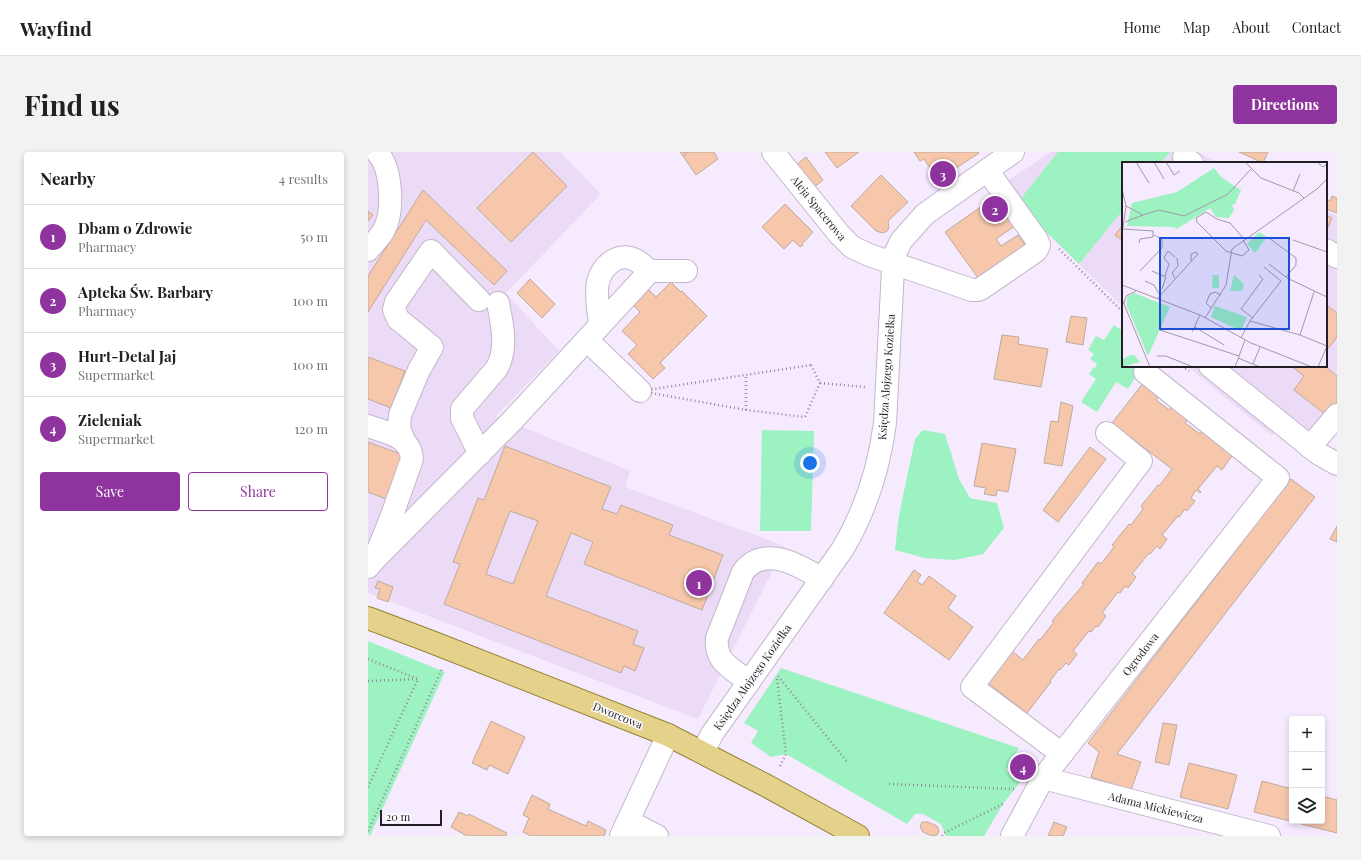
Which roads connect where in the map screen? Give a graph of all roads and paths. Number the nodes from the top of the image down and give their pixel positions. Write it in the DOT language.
graph roads {
  1 [pos="377,152"];
  2 [pos="773,152"];
  3 [pos="996,160"];
  4 [pos="1037,240"];
  5 [pos="368,250"];
  6 [pos="1327,251"];
  7 [pos="1337,257"];
  8 [pos="894,263"];
  9 [pos="650,271"];
  10 [pos="686,271"];
  11 [pos="1122,311"];
  12 [pos="593,332"];
  13 [pos="1211,367"];
  14 [pos="1145,372"];
  15 [pos="746,375"];
  16 [pos="820,383"];
  17 [pos="872,387"];
  18 [pos="640,391"];
  19 [pos="746,410"];
  20 [pos="1337,415"];
  21 [pos="368,426"];
  22 [pos="1107,433"];
  23 [pos="403,438"];
  24 [pos="1310,447"];
  25 [pos="480,454"];
  26 [pos="1337,464"];
  27 [pos="371,563"];
  28 [pos="822,579"];
  29 [pos="368,618"];
  30 [pos="368,659"];
  31 [pos="442,669"];
  32 [pos="418,679"];
  33 [pos="368,681"];
  34 [pos="749,682"];
  35 [pos="668,735"];
  36 [pos="703,752"];
  37 [pos="1062,754"];
  38 [pos="848,763"];
  39 [pos="778,768"];
  40 [pos="889,784"];
  41 [pos="1040,784"];
  42 [pos="368,787"];
  43 [pos="624,829"];
  44 [pos="368,831"];
  45 [pos="657,836"];
  46 [pos="858,836"];
  47 [pos="942,836"];
  48 [pos="1012,836"];
  49 [pos="1269,836"];
  1 -- 5 [label="street"];
  2 -- 8 [label="street, Aleja Spacerowa"];
  3 -- 4 [label="street"];
  3 -- 8 [label="street, Księdza Alojzego Koziełka"];
  4 -- 8 [label="street, Aleja Spacerowa"];
  4 -- 11 [label="path"];
  6 -- 7 [label="street"];
  8 -- 28 [label="street, Księdza Alojzego Koziełka"];
  9 -- 10 [label="street"];
  9 -- 12 [label="street"];
  9 -- 12 [label="street"];
  12 -- 18 [label="street"];
  12 -- 25 [label="street"];
  13 -- 24 [label="street"];
  14 -- 37 [label="street, Ogrodowa"];
  15 -- 16 [label="path"];
  15 -- 18 [label="path"];
  15 -- 19 [label="path"];
  16 -- 17 [label="path"];
  16 -- 19 [label="path"];
  18 -- 19 [label="path"];
  20 -- 24 [label="street"];
  21 -- 23 [label="street"];
  22 -- 37 [label="street"];
  23 -- 25 [label="street"];
  23 -- 27 [label="street"];
  24 -- 26 [label="street"];
  25 -- 27 [label="street"];
  28 -- 34 [label="street, Księdza Alojzego Koziełka"];
  28 -- 34 [label="street"];
  29 -- 35 [label="main road, Dworcowa"];
  30 -- 32 [label="path"];
  31 -- 44 [label="path"];
  32 -- 33 [label="path"];
  32 -- 42 [label="path"];
  34 -- 36 [label="street, Księdza Alojzego Koziełka"];
  35 -- 36 [label="main road, Dworcowa"];
  35 -- 43 [label="street"];
  36 -- 46 [label="main road, Dworcowa"];
  37 -- 41 [label="street, Ogrodowa"];
  38 -- 39 [label="path"];
  40 -- 41 [label="path"];
  41 -- 47 [label="path"];
  41 -- 48 [label="street, Ogrodowa"];
  41 -- 49 [label="street, Adama Mickiewicza"];
  43 -- 45 [label="street"];
}
